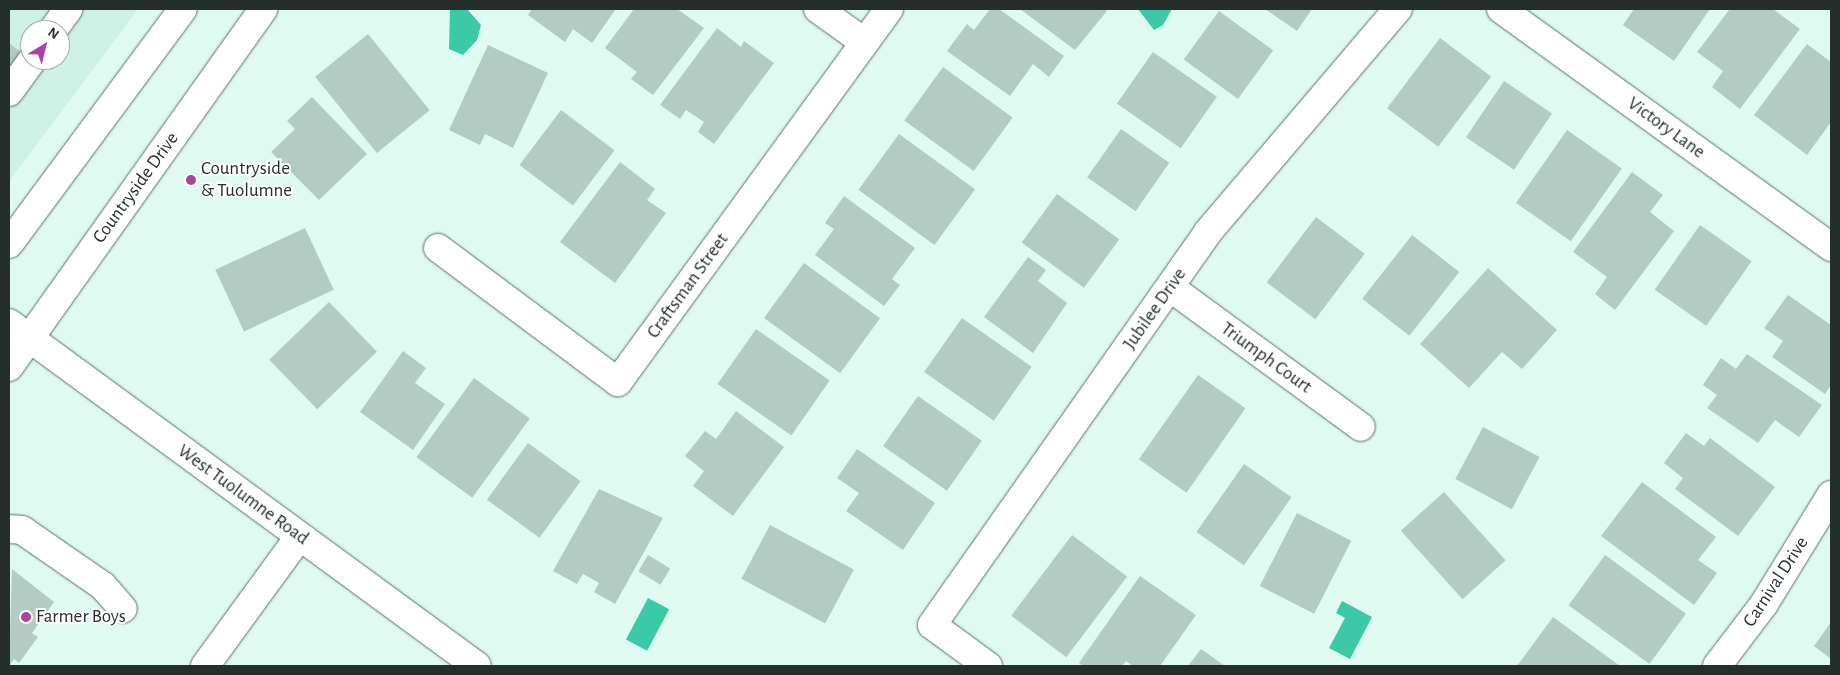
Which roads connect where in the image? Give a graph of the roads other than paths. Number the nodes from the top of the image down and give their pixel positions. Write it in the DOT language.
graph roads {
  1 [pos="68,9"];
  2 [pos="182,9"];
  3 [pos="263,9"];
  4 [pos="818,9"];
  5 [pos="888,9"];
  6 [pos="1398,9"];
  7 [pos="1501,9"];
  8 [pos="60,20"];
  9 [pos="864,42"];
  10 [pos="25,70"];
  11 [pos="9,92"];
  12 [pos="9,244"];
  13 [pos="1831,247"];
  14 [pos="438,248"];
  15 [pos="1171,288"];
  16 [pos="19,331"];
  17 [pos="9,367"];
  18 [pos="1361,427"];
  19 [pos="1831,495"];
  20 [pos="9,529"];
  21 [pos="299,537"];
  22 [pos="123,608"];
  23 [pos="205,666"];
  24 [pos="477,666"];
  25 [pos="988,666"];
  26 [pos="1717,666"];
  1 -- 8 [label="street"];
  2 -- 12 [label="street"];
  3 -- 16 [label="street, Countryside Drive"];
  4 -- 9 [label="street"];
  5 -- 9 [label="street, Craftsman Street"];
  6 -- 15 [label="street, Jubilee Drive"];
  7 -- 13 [label="street, Victory Lane"];
  9 -- 14 [label="street, Craftsman Street"];
  10 -- 11 [label="street"];
  15 -- 18 [label="street, Triumph Court"];
  15 -- 25 [label="street, Jubilee Drive"];
  16 -- 17 [label="street, Countryside Drive"];
  16 -- 21 [label="street, West Tuolumne Road"];
  19 -- 26 [label="street, Carnival Drive"];
  20 -- 22 [label="street"];
  21 -- 23 [label="street"];
  21 -- 24 [label="street, West Tuolumne Road"];
}
